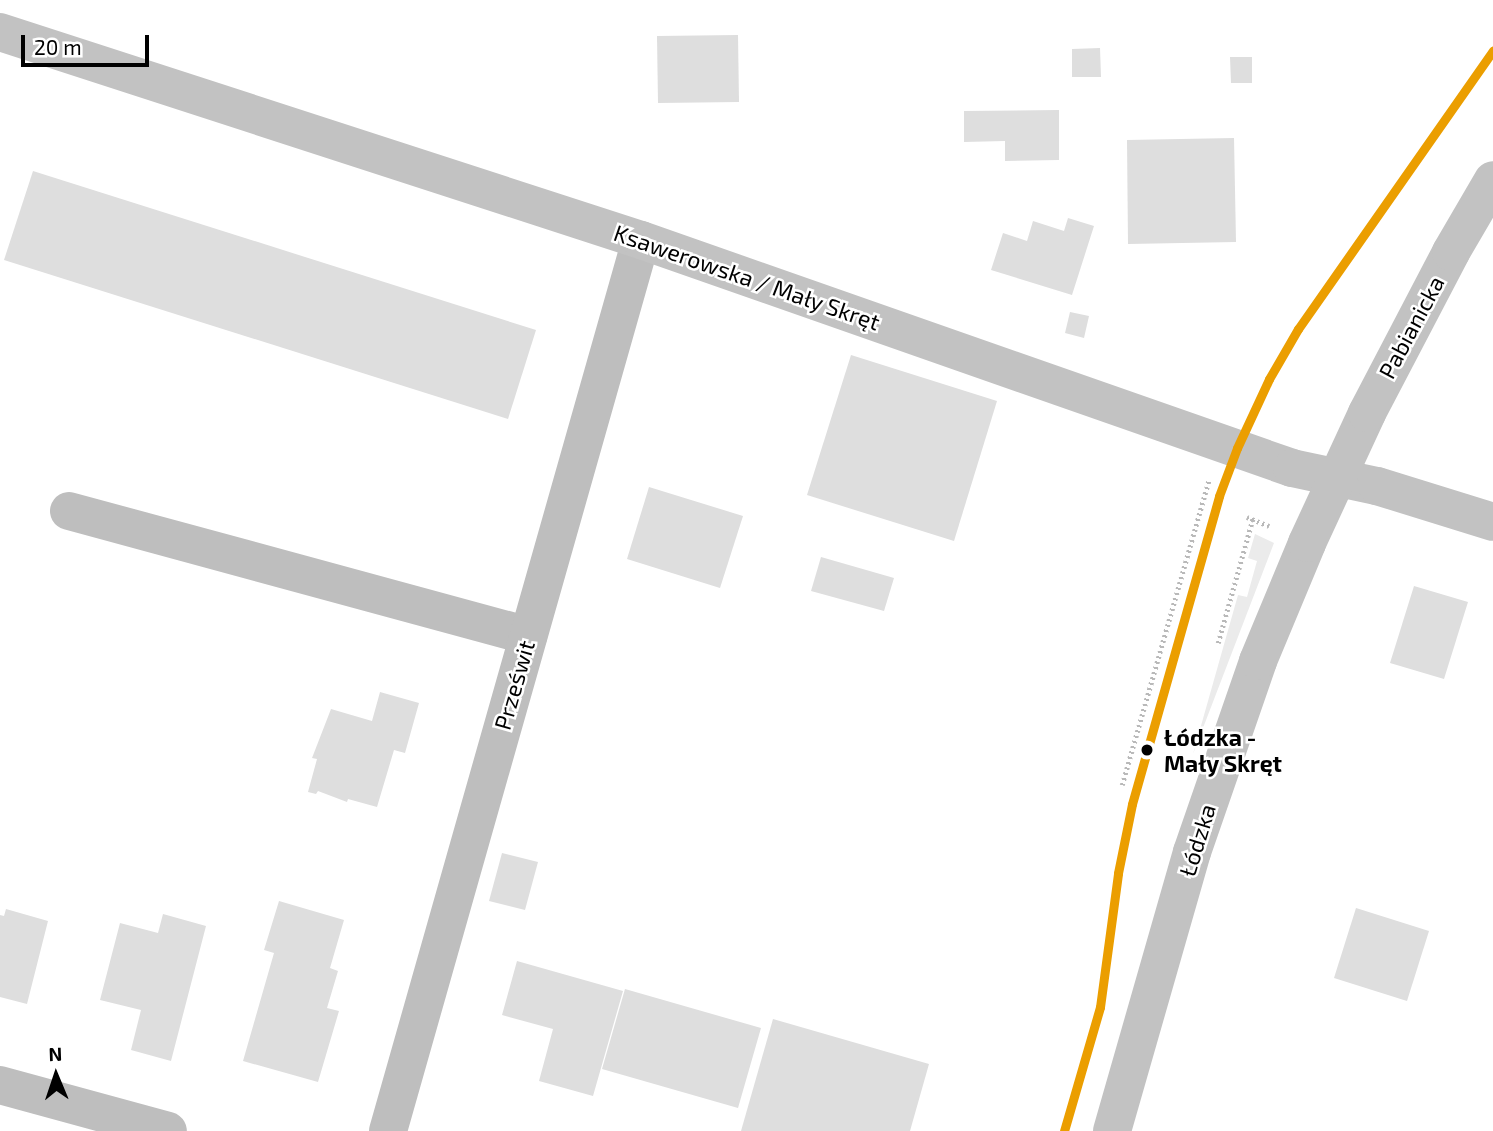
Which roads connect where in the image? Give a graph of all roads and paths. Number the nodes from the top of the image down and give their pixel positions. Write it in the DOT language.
graph roads {
  1 [pos="0,32"];
  2 [pos="1493,180"];
  3 [pos="641,240"];
  4 [pos="1210,478"];
  5 [pos="1337,478"];
  6 [pos="69,511"];
  7 [pos="1493,522"];
  8 [pos="1272,527"];
  9 [pos="528,636"];
  10 [pos="1216,649"];
  11 [pos="1122,785"];
  12 [pos="0,1085"];
  13 [pos="168,1131"];
  14 [pos="388,1131"];
  15 [pos="1112,1131"];
  1 -- 3 [label="street, Ksawerowska / Mały Skręt"];
  2 -- 5 [label="street, Pabianicka"];
  3 -- 5 [label="street, Ksawerowska / Mały Skręt"];
  3 -- 9 [label="street, Prześwit"];
  4 -- 11 [label="path"];
  5 -- 7 [label="street, Ksawerowska / Mały Skręt"];
  5 -- 15 [label="street, Łódzka"];
  6 -- 9 [label="street"];
  8 -- 10 [label="path"];
  9 -- 14 [label="street, Prześwit"];
  12 -- 13 [label="street"];
}
